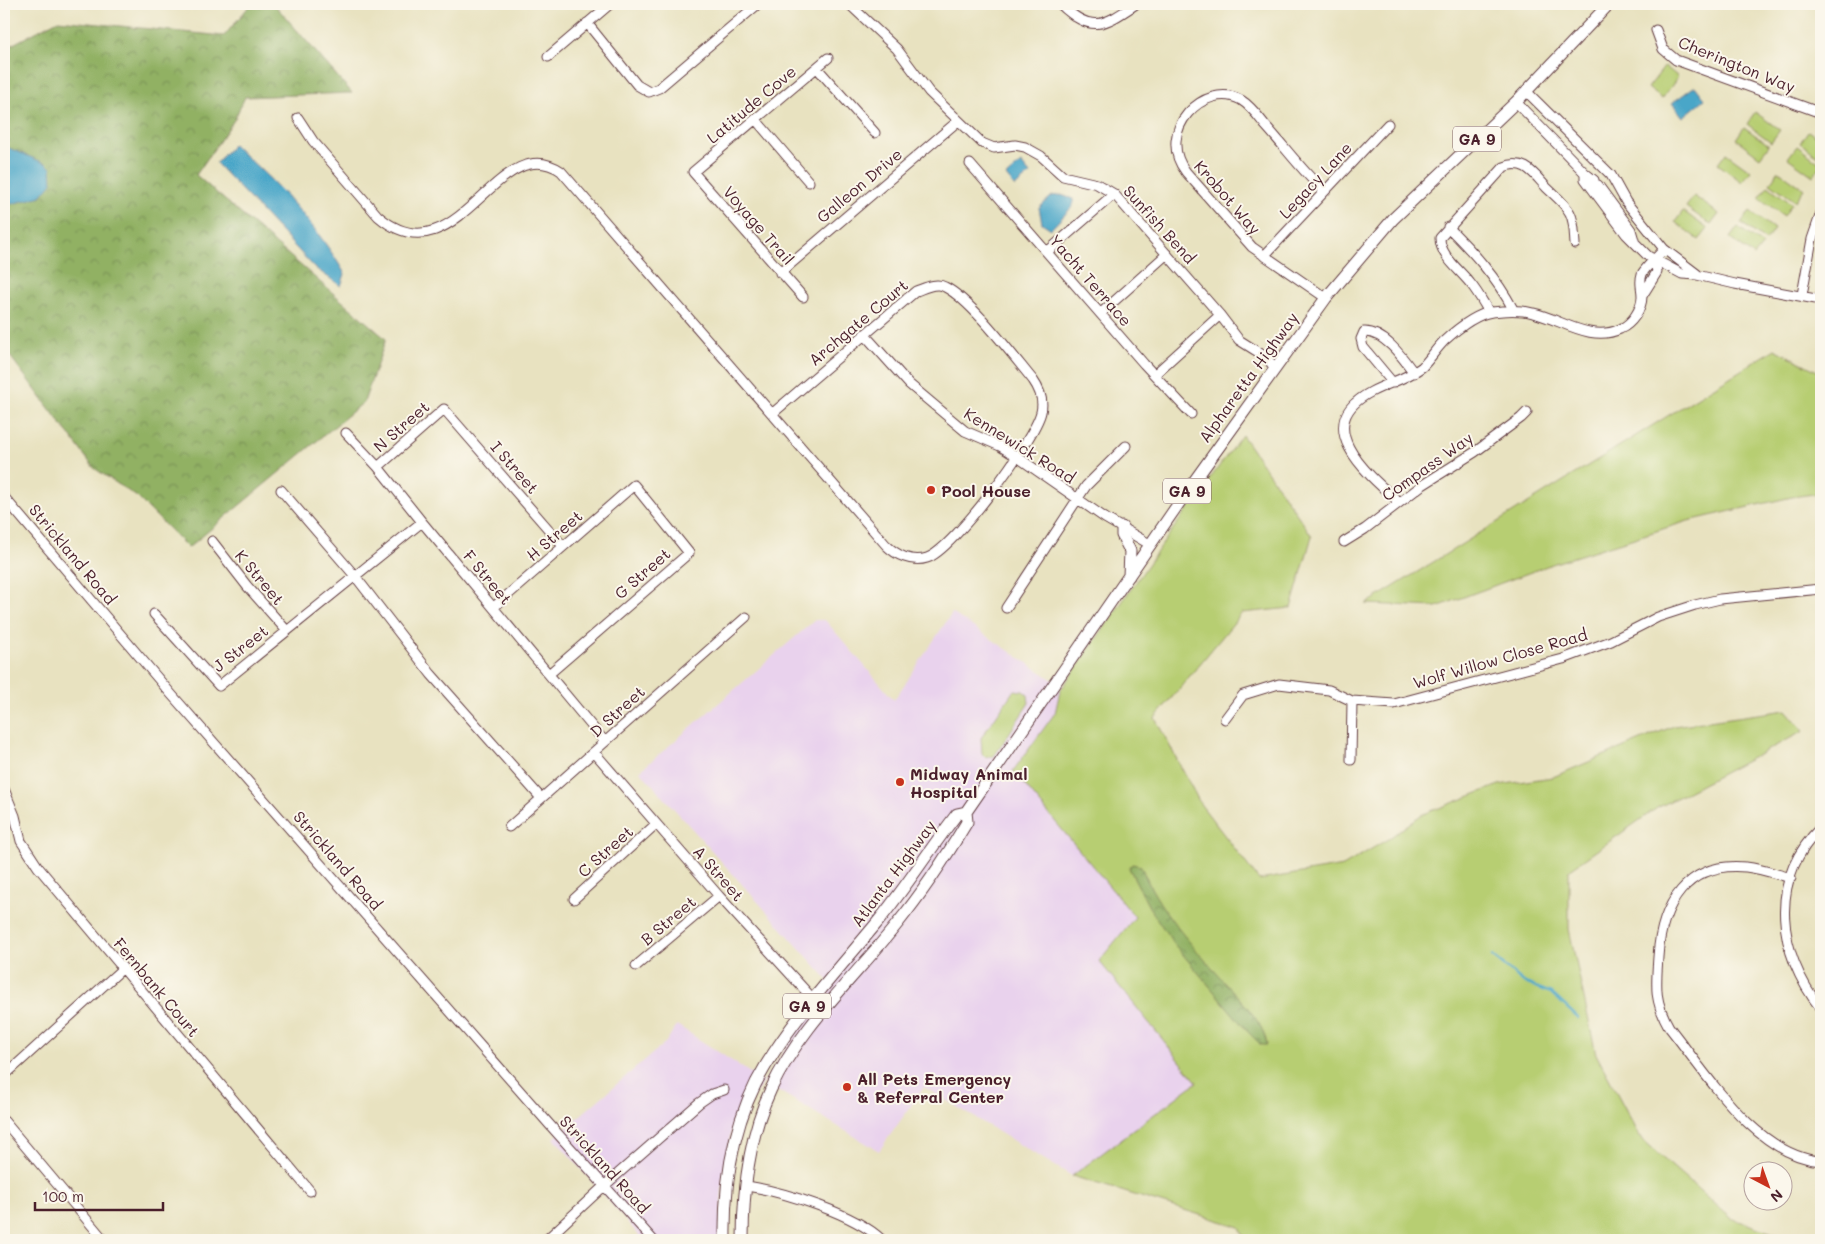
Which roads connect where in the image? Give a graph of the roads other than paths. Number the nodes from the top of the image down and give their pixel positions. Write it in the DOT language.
graph roads {
  1 [pos="610,4"];
  2 [pos="758,4"];
  3 [pos="849,4"];
  4 [pos="1060,4"];
  5 [pos="1136,4"];
  6 [pos="1609,4"];
  7 [pos="587,23"];
  8 [pos="1656,30"];
  9 [pos="548,57"];
  10 [pos="828,58"];
  11 [pos="817,68"];
  12 [pos="1526,91"];
  13 [pos="1516,102"];
  14 [pos="1821,113"];
  15 [pos="298,118"];
  16 [pos="756,120"];
  17 [pos="958,121"];
  18 [pos="1388,124"];
  19 [pos="875,133"];
  20 [pos="970,164"];
  21 [pos="693,172"];
  22 [pos="1585,173"];
  23 [pos="809,182"];
  24 [pos="1324,191"];
  25 [pos="1621,193"];
  26 [pos="1114,194"];
  27 [pos="1608,204"];
  28 [pos="1821,213"];
  29 [pos="1448,227"];
  30 [pos="1576,244"];
  31 [pos="1664,249"];
  32 [pos="1047,252"];
  33 [pos="1167,254"];
  34 [pos="1264,256"];
  35 [pos="1655,261"];
  36 [pos="780,273"];
  37 [pos="1697,274"];
  38 [pos="1802,295"];
  39 [pos="803,297"];
  40 [pos="1326,298"];
  41 [pos="1821,300"];
  42 [pos="1513,309"];
  43 [pos="1489,312"];
  44 [pos="1101,313"];
  45 [pos="1220,315"];
  46 [pos="864,334"];
  47 [pos="1274,367"];
  48 [pos="1414,373"];
  49 [pos="1155,374"];
  50 [pos="1392,383"];
  51 [pos="444,409"];
  52 [pos="1527,412"];
  53 [pos="773,414"];
  54 [pos="1191,414"];
  55 [pos="346,433"];
  56 [pos="1126,446"];
  57 [pos="1016,456"];
  58 [pos="378,467"];
  59 [pos="634,485"];
  60 [pos="281,490"];
  61 [pos="4,497"];
  62 [pos="1077,498"];
  63 [pos="1399,502"];
  64 [pos="422,522"];
  65 [pos="1122,527"];
  66 [pos="212,541"];
  67 [pos="1344,542"];
  68 [pos="1151,545"];
  69 [pos="563,546"];
  70 [pos="355,576"];
  71 [pos="1129,577"];
  72 [pos="1821,589"];
  73 [pos="494,607"];
  74 [pos="1006,608"];
  75 [pos="154,614"];
  76 [pos="746,617"];
  77 [pos="286,631"];
  78 [pos="549,674"];
  79 [pos="1352,701"];
  80 [pos="1225,719"];
  81 [pos="605,742"];
  82 [pos="594,752"];
  83 [pos="1351,760"];
  84 [pos="4,789"];
  85 [pos="540,798"];
  86 [pos="966,812"];
  87 [pos="656,824"];
  88 [pos="509,827"];
  89 [pos="1821,828"];
  90 [pos="1791,878"];
  91 [pos="719,896"];
  92 [pos="574,899"];
  93 [pos="636,966"];
  94 [pos="122,969"];
  95 [pos="813,999"];
  96 [pos="1821,1009"];
  97 [pos="824,1011"];
  98 [pos="4,1076"];
  99 [pos="724,1090"];
  100 [pos="4,1121"];
  101 [pos="1821,1161"];
  102 [pos="604,1186"];
  103 [pos="747,1186"];
  104 [pos="310,1191"];
  105 [pos="104,1240"];
  106 [pos="546,1240"];
  107 [pos="653,1240"];
  108 [pos="725,1240"];
  109 [pos="743,1240"];
  110 [pos="882,1240"];
  1 -- 7 [label="street"];
  2 -- 7 [label="street"];
  3 -- 17 [label="street, Sunfish Bend"];
  4 -- 5 [label="street"];
  6 -- 12 [label="main road, Alpharetta Highway / GA 9"];
  7 -- 9 [label="street"];
  8 -- 14 [label="street, Cherington Way"];
  10 -- 11 [label="street, Latitude Cove"];
  11 -- 16 [label="street, Latitude Cove"];
  11 -- 19 [label="street"];
  12 -- 13 [label="main road, Alpharetta Highway / GA 9"];
  12 -- 25 [label="street"];
  13 -- 22 [label="street"];
  13 -- 40 [label="main road, Alpharetta Highway / GA 9"];
  15 -- 53 [label="street, Archgate Court"];
  16 -- 21 [label="street, Latitude Cove"];
  16 -- 23 [label="street"];
  17 -- 26 [label="street, Sunfish Bend"];
  17 -- 36 [label="street, Galleon Drive"];
  18 -- 24 [label="street, Legacy Lane"];
  20 -- 32 [label="street, Yacht Terrace"];
  21 -- 36 [label="street, Voyage Trail"];
  22 -- 27 [label="street"];
  22 -- 27 [label="street"];
  24 -- 34 [label="street, Legacy Lane"];
  24 -- 34 [label="street, Krobot Way"];
  25 -- 27 [label="street"];
  25 -- 31 [label="street"];
  26 -- 32 [label="street"];
  26 -- 33 [label="street, Sunfish Bend"];
  27 -- 35 [label="street"];
  28 -- 38 [label="street"];
  29 -- 30 [label="street"];
  29 -- 42 [label="street"];
  29 -- 43 [label="street"];
  31 -- 35 [label="street"];
  31 -- 37 [label="street"];
  32 -- 44 [label="street, Yacht Terrace"];
  33 -- 44 [label="street"];
  33 -- 45 [label="street, Sunfish Bend"];
  34 -- 40 [label="street, Krobot Way"];
  35 -- 37 [label="street"];
  35 -- 42 [label="street"];
  36 -- 39 [label="street, Voyage Trail"];
  37 -- 38 [label="street"];
  38 -- 41 [label="street"];
  40 -- 47 [label="main road, Alpharetta Highway / GA 9"];
  42 -- 43 [label="street"];
  43 -- 48 [label="street"];
  44 -- 49 [label="street, Yacht Terrace"];
  45 -- 47 [label="street, Sunfish Bend"];
  45 -- 49 [label="street"];
  46 -- 53 [label="street, Archgate Court"];
  46 -- 57 [label="street, Kennewick Road"];
  46 -- 57 [label="street, Archgate Court"];
  47 -- 68 [label="main road, Alpharetta Highway / GA 9"];
  48 -- 50 [label="street"];
  48 -- 50 [label="street"];
  49 -- 54 [label="street, Yacht Terrace"];
  50 -- 63 [label="street"];
  51 -- 58 [label="street, N Street"];
  51 -- 69 [label="street, I Street"];
  52 -- 63 [label="street, Compass Way"];
  53 -- 57 [label="street, Archgate Court"];
  55 -- 58 [label="street, F Street"];
  56 -- 62 [label="street"];
  57 -- 62 [label="street, Kennewick Road"];
  58 -- 64 [label="street, F Street"];
  59 -- 69 [label="street, H Street"];
  59 -- 78 [label="street, G Street"];
  60 -- 70 [label="street"];
  61 -- 102 [label="street, Strickland Road"];
  62 -- 65 [label="street, Kennewick Road"];
  62 -- 74 [label="street"];
  63 -- 67 [label="street, Compass Way"];
  64 -- 70 [label="street"];
  64 -- 73 [label="street, F Street"];
  65 -- 68 [label="street, Kennewick Road"];
  65 -- 71 [label="main road"];
  66 -- 77 [label="street, K Street"];
  68 -- 71 [label="main road, Alpharetta Highway / GA 9"];
  69 -- 73 [label="street, H Street"];
  70 -- 77 [label="street, J Street"];
  70 -- 85 [label="street"];
  71 -- 86 [label="main road, Alpharetta Highway / GA 9"];
  72 -- 79 [label="street, Wolf Willow Close Road"];
  73 -- 78 [label="street, F Street"];
  75 -- 77 [label="street, J Street"];
  76 -- 81 [label="street, D Street"];
  78 -- 81 [label="street, F Street"];
  79 -- 80 [label="street, Wolf Willow Close Road"];
  79 -- 83 [label="street"];
  81 -- 82 [label="street, D Street"];
  82 -- 85 [label="street, D Street"];
  82 -- 87 [label="street, A Street"];
  84 -- 94 [label="street, Fernbank Court"];
  85 -- 88 [label="street, D Street"];
  86 -- 95 [label="main road, Atlanta Highway / GA 9"];
  86 -- 97 [label="main road, Atlanta Highway / GA 9"];
  87 -- 91 [label="street, A Street"];
  87 -- 92 [label="street, C Street"];
  89 -- 90 [label="street"];
  90 -- 96 [label="street"];
  90 -- 101 [label="street"];
  91 -- 93 [label="street, B Street"];
  91 -- 95 [label="street, A Street"];
  94 -- 98 [label="street"];
  94 -- 104 [label="street, Fernbank Court"];
  95 -- 97 [label="street, A Street"];
  95 -- 108 [label="main road, Atlanta Highway / GA 9"];
  97 -- 103 [label="main road, Atlanta Highway / GA 9"];
  99 -- 102 [label="street"];
  100 -- 105 [label="street"];
  102 -- 106 [label="street"];
  102 -- 107 [label="street, Strickland Road"];
  103 -- 109 [label="main road, Atlanta Highway / GA 9"];
  103 -- 110 [label="street"];
}
